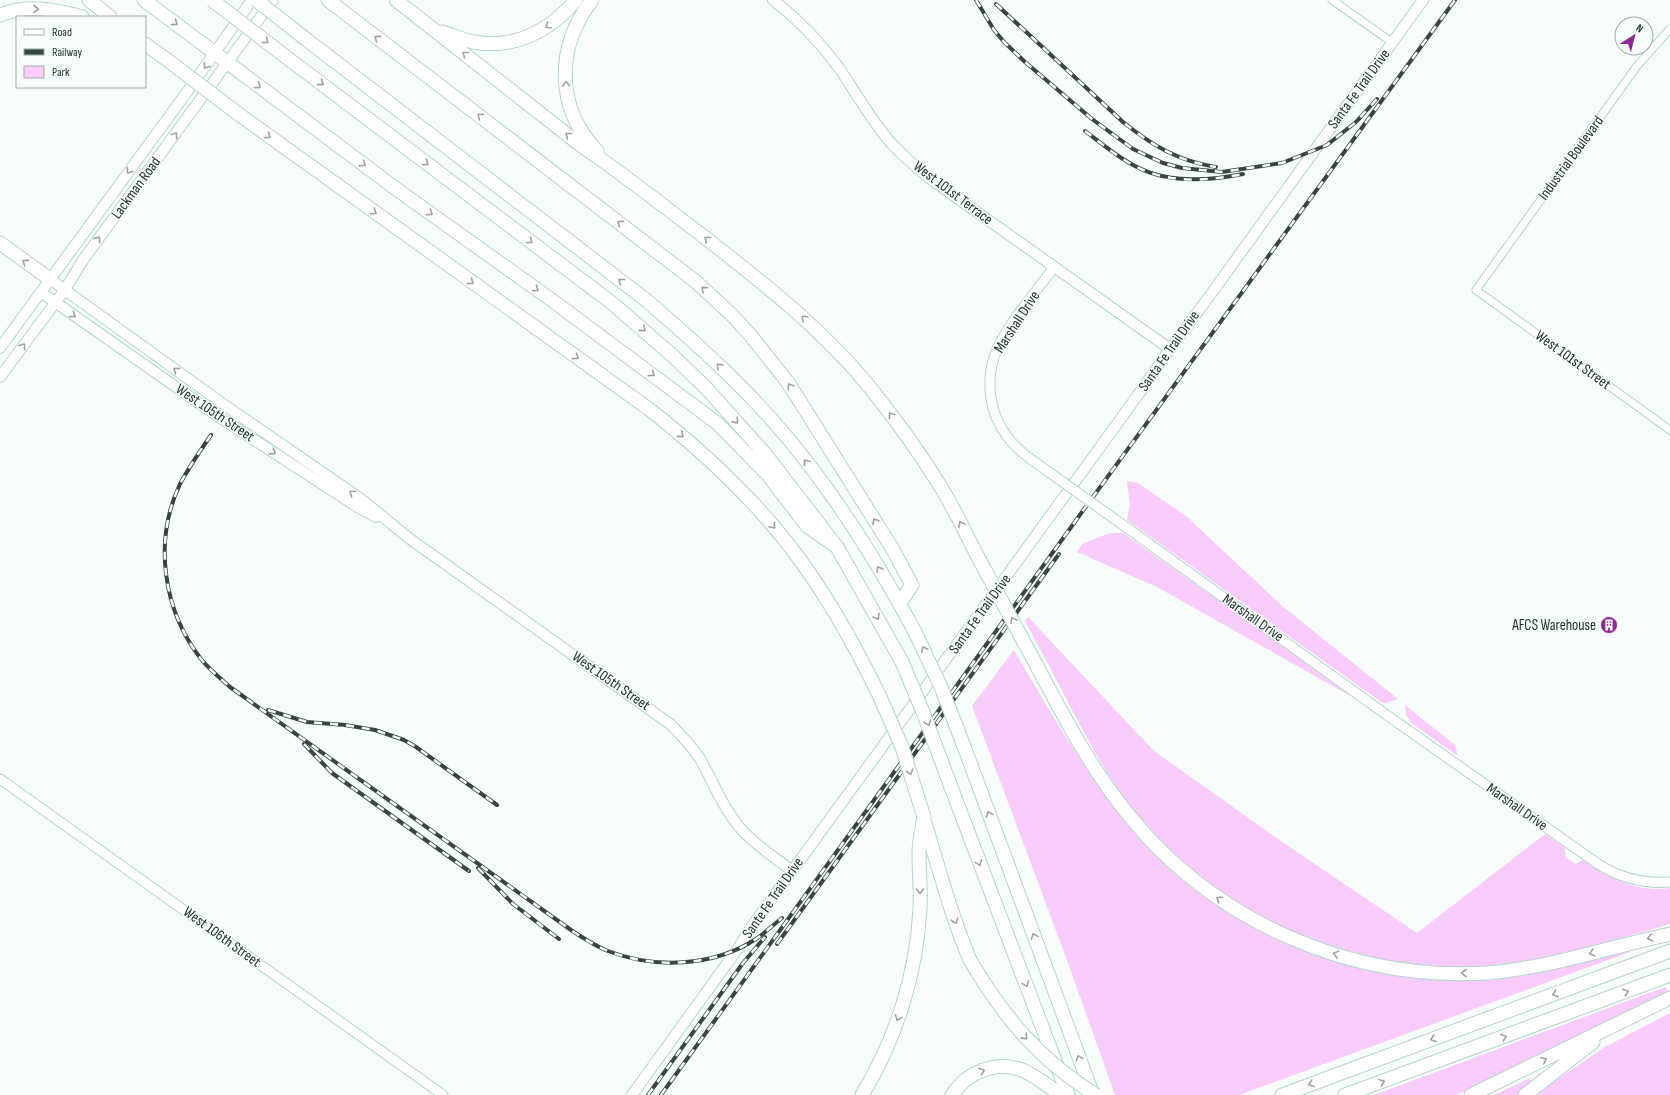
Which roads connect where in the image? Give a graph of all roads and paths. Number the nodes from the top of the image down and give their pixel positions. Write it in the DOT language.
graph roads {
  1 [pos="89,0"];
  2 [pos="144,0"];
  3 [pos="212,0"];
  4 [pos="252,0"];
  5 [pos="256,0"];
  6 [pos="273,0"];
  7 [pos="328,0"];
  8 [pos="396,0"];
  9 [pos="576,0"];
  10 [pos="592,0"];
  11 [pos="773,0"];
  12 [pos="1332,0"];
  13 [pos="1423,0"];
  14 [pos="0,15"];
  15 [pos="78,16"];
  16 [pos="109,16"];
  17 [pos="1670,29"];
  18 [pos="434,30"];
  19 [pos="1393,43"];
  20 [pos="146,45"];
  21 [pos="215,53"];
  22 [pos="227,63"];
  23 [pos="611,165"];
  24 [pos="0,243"];
  25 [pos="1054,267"];
  26 [pos="51,280"];
  27 [pos="1476,290"];
  28 [pos="64,291"];
  29 [pos="42,293"];
  30 [pos="55,303"];
  31 [pos="0,348"];
  32 [pos="1170,349"];
  33 [pos="0,377"];
  34 [pos="1670,430"];
  35 [pos="393,526"];
  36 [pos="837,547"];
  37 [pos="900,603"];
  38 [pos="916,703"];
  39 [pos="0,779"];
  40 [pos="924,817"];
  41 [pos="792,871"];
  42 [pos="1670,882"];
  43 [pos="1670,934"];
  44 [pos="1670,952"];
  45 [pos="1670,975"];
  46 [pos="1670,998"];
  47 [pos="1616,1024"];
  48 [pos="443,1095"];
  49 [pos="632,1095"];
  50 [pos="862,1095"];
  51 [pos="952,1095"];
  52 [pos="1061,1095"];
  53 [pos="1068,1095"];
  54 [pos="1094,1095"];
  55 [pos="1282,1095"];
  56 [pos="1345,1095"];
  57 [pos="1472,1095"];
  58 [pos="1525,1095"];
  1 -- 16 [label="highway"];
  2 -- 21 [label="highway, one-way"];
  3 -- 36 [label="highway, one-way, bridge"];
  4 -- 21 [label="main road, Lackman Road"];
  37 -- 5 [label="highway, one-way, bridge"];
  6 -- 22 [label="main road, Lackman Road"];
  37 -- 7 [label="highway, one-way"];
  8 -- 18 [label="highway"];
  9 -- 18 [label="highway, one-way"];
  23 -- 10 [label="highway, one-way"];
  11 -- 25 [label="main road, West 101st Terrace"];
  12 -- 19 [label="street"];
  13 -- 19 [label="main road, Santa Fe Trail Drive"];
  14 -- 15 [label="highway, one-way"];
  17 -- 27 [label="street, Industrial Boulevard"];
  23 -- 18 [label="highway, one-way"];
  19 -- 32 [label="main road, Santa Fe Trail Drive"];
  20 -- 40 [label="highway, one-way, bridge"];
  21 -- 22 [label="highway"];
  21 -- 26 [label="main road, Lackman Road, one-way"];
  28 -- 22 [label="main road, Lackman Road, one-way"];
  22 -- 36 [label="highway, one-way"];
  43 -- 23 [label="highway, one-way, bridge"];
  26 -- 24 [label="highway, one-way"];
  25 -- 32 [label="main road, West 101st Terrace"];
  25 -- 42 [label="street, Marshall Drive, bridge"];
  26 -- 28 [label="main road, West 105th Street"];
  26 -- 29 [label="main road, Lackman Road"];
  27 -- 34 [label="street, West 101st Street"];
  28 -- 30 [label="main road, Lackman Road"];
  35 -- 28 [label="main road, West 105th Street, one-way"];
  29 -- 30 [label="main road, West 105th Street"];
  29 -- 31 [label="main road, Lackman Road"];
  33 -- 30 [label="main road, Lackman Road, one-way"];
  30 -- 35 [label="main road, West 105th Street, one-way"];
  32 -- 38 [label="main road, Santa Fe Trail Drive"];
  35 -- 41 [label="main road, West 105th Street"];
  36 -- 53 [label="highway, one-way, bridge"];
  54 -- 37 [label="highway, one-way, bridge"];
  38 -- 41 [label="main road, Sante Fe Trail Drive"];
  39 -- 48 [label="street, West 106th Street"];
  40 -- 50 [label="highway, one-way"];
  40 -- 54 [label="highway, one-way, bridge"];
  41 -- 49 [label="main road, Sante Fe Trail Drive"];
  44 -- 55 [label="highway, one-way"];
  56 -- 45 [label="highway, one-way"];
  46 -- 47 [label="highway"];
  57 -- 47 [label="highway, one-way"];
  47 -- 58 [label="highway"];
  51 -- 52 [label="highway, one-way"];
}
